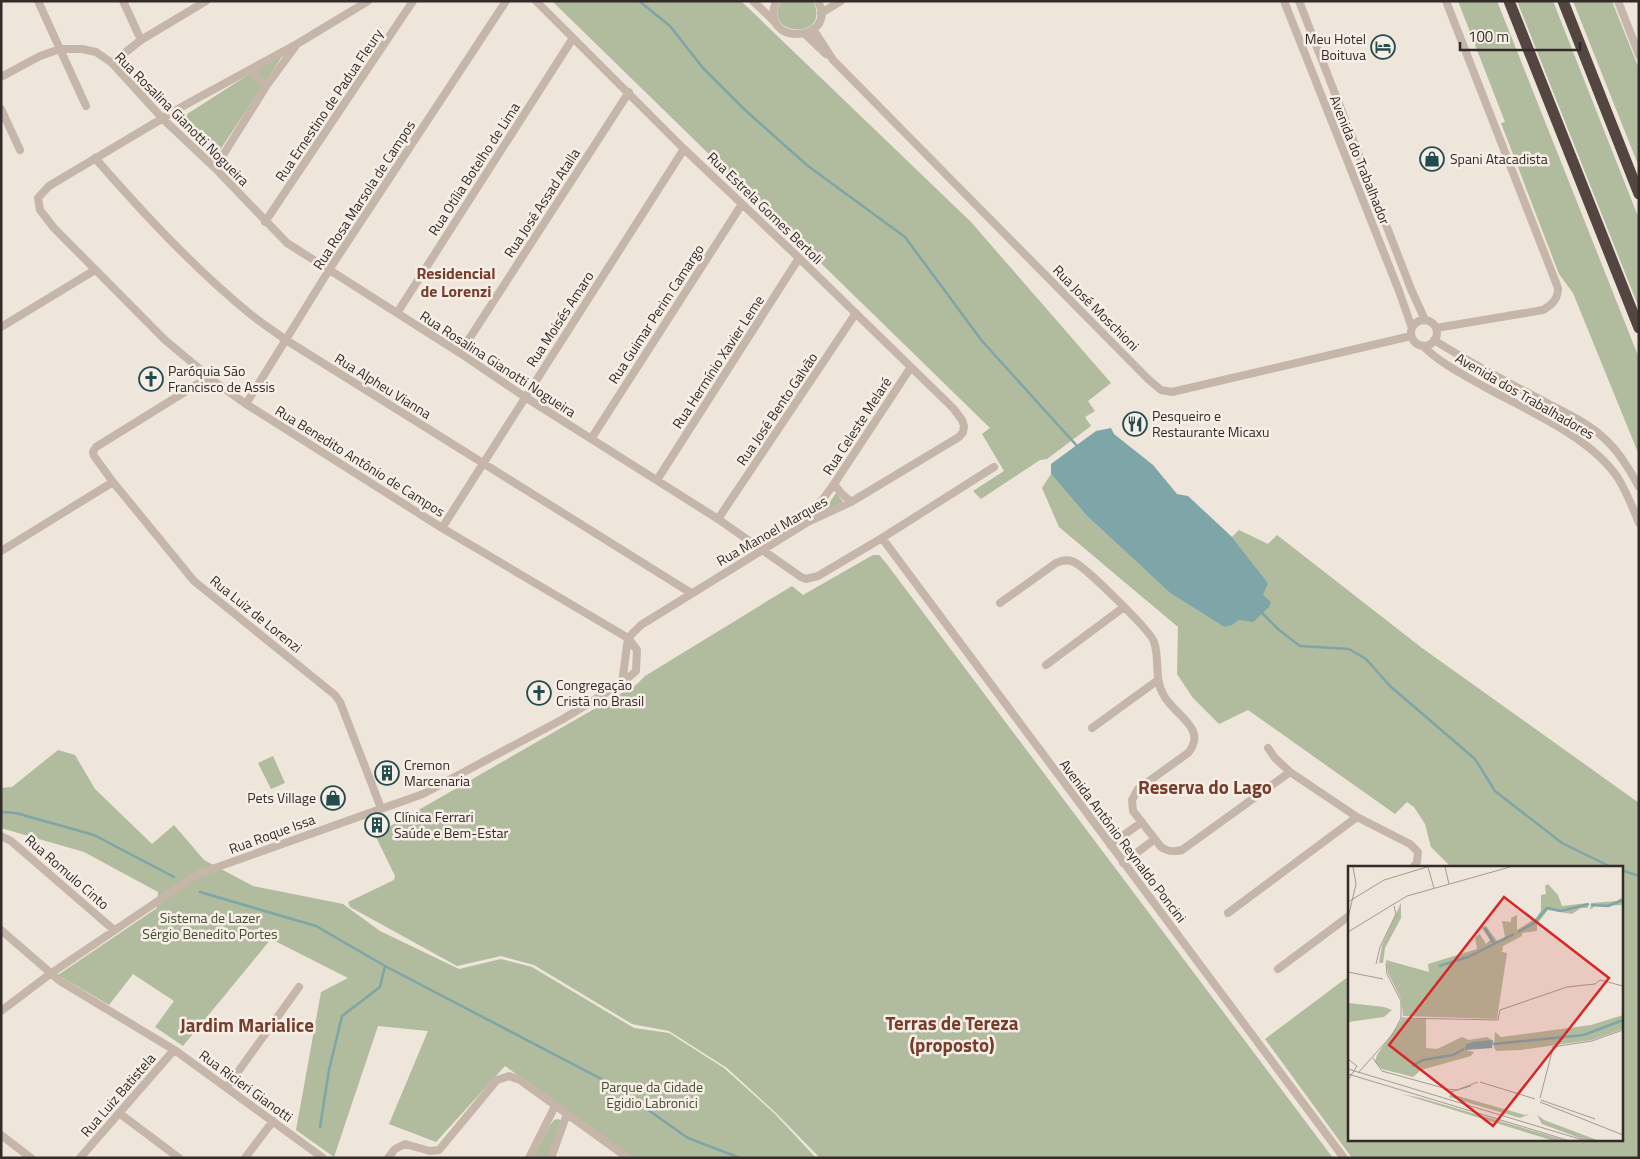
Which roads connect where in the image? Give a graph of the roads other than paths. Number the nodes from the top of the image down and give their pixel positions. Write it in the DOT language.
graph roads {
  1 [pos="38,1"];
  2 [pos="123,1"];
  3 [pos="206,1"];
  4 [pos="368,1"];
  5 [pos="506,1"];
  6 [pos="536,1"];
  7 [pos="753,1"];
  8 [pos="776,1"];
  9 [pos="818,1"];
  10 [pos="841,1"];
  11 [pos="1284,1"];
  12 [pos="1299,1"];
  13 [pos="1446,1"];
  14 [pos="1509,1"];
  15 [pos="1563,1"];
  16 [pos="1618,1"];
  17 [pos="411,3"];
  18 [pos="821,13"];
  19 [pos="777,24"];
  20 [pos="814,29"];
  21 [pos="805,34"];
  22 [pos="573,38"];
  23 [pos="141,40"];
  24 [pos="297,44"];
  25 [pos="60,49"];
  26 [pos="1639,55"];
  27 [pos="833,60"];
  28 [pos="112,62"];
  29 [pos="250,70"];
  30 [pos="1,77"];
  31 [pos="267,85"];
  32 [pos="629,92"];
  33 [pos="86,106"];
  34 [pos="1,108"];
  35 [pos="163,119"];
  36 [pos="684,148"];
  37 [pos="20,150"];
  38 [pos="95,158"];
  39 [pos="215,168"];
  40 [pos="1639,194"];
  41 [pos="742,204"];
  42 [pos="265,222"];
  43 [pos="799,258"];
  44 [pos="96,270"];
  45 [pos="329,270"];
  46 [pos="397,313"];
  47 [pos="856,313"];
  48 [pos="1425,320"];
  49 [pos="1,327"];
  50 [pos="1436,328"];
  51 [pos="1639,328"];
  52 [pos="1411,332"];
  53 [pos="286,340"];
  54 [pos="1434,340"];
  55 [pos="1423,346"];
  56 [pos="460,353"];
  57 [pos="911,367"];
  58 [pos="209,377"];
  59 [pos="525,397"];
  60 [pos="246,404"];
  61 [pos="958,437"];
  62 [pos="592,439"];
  63 [pos="483,463"];
  64 [pos="994,468"];
  65 [pos="657,480"];
  66 [pos="113,482"];
  67 [pos="834,484"];
  68 [pos="1639,487"];
  69 [pos="852,502"];
  70 [pos="718,519"];
  71 [pos="806,523"];
  72 [pos="1639,523"];
  73 [pos="442,528"];
  74 [pos="882,538"];
  75 [pos="1,550"];
  76 [pos="762,550"];
  77 [pos="691,593"];
  78 [pos="1000,603"];
  79 [pos="1124,607"];
  80 [pos="628,638"];
  81 [pos="1046,665"];
  82 [pos="1158,680"];
  83 [pos="622,683"];
  84 [pos="1092,728"];
  85 [pos="1268,748"];
  86 [pos="1290,772"];
  87 [pos="381,808"];
  88 [pos="1357,817"];
  89 [pos="1142,822"];
  90 [pos="1,836"];
  91 [pos="1155,839"];
  92 [pos="1110,845"];
  93 [pos="1123,863"];
  94 [pos="1414,866"];
  95 [pos="1228,912"];
  96 [pos="1348,917"];
  97 [pos="1,930"];
  98 [pos="114,930"];
  99 [pos="1278,969"];
  100 [pos="50,974"];
  101 [pos="299,987"];
  102 [pos="1,1011"];
  103 [pos="174,1050"];
  104 [pos="227,1086"];
  105 [pos="555,1106"];
  106 [pos="119,1113"];
  107 [pos="567,1114"];
  108 [pos="273,1121"];
  109 [pos="4,1138"];
  110 [pos="1,1147"];
  111 [pos="31,1158"];
  112 [pos="80,1158"];
  113 [pos="178,1158"];
  114 [pos="245,1158"];
  115 [pos="324,1158"];
  116 [pos="388,1158"];
  117 [pos="529,1158"];
  118 [pos="552,1158"];
  119 [pos="628,1158"];
  120 [pos="1344,1158"];
  1 -- 25 [label="street"];
  2 -- 23 [label="street"];
  3 -- 23 [label="street"];
  4 -- 24 [label="street"];
  5 -- 45 [label="street, Rua Rosa Marsola de Campos"];
  6 -- 22 [label="street, Rua Estrela Gomes Bertoli"];
  7 -- 19 [label="street"];
  8 -- 19 [label="street"];
  9 -- 18 [label="street"];
  10 -- 18 [label="street"];
  11 -- 52 [label="street, Avenida do Trabalhador"];
  12 -- 48 [label="street"];
  13 -- 50 [label="street"];
  14 -- 51 [label="highway"];
  15 -- 40 [label="highway"];
  16 -- 26 [label="street"];
  17 -- 42 [label="street, Rua Ernestino de Padua Fleury"];
  18 -- 20 [label="street"];
  19 -- 21 [label="street"];
  20 -- 21 [label="street"];
  20 -- 27 [label="street, Rua José Moschioni"];
  21 -- 27 [label="street, Rua José Moschioni"];
  22 -- 32 [label="street, Rua Estrela Gomes Bertoli"];
  22 -- 46 [label="street, Rua Otília Botelho de Lima"];
  23 -- 28 [label="street"];
  24 -- 29 [label="street"];
  24 -- 31 [label="street"];
  25 -- 28 [label="street, Rua Rosalina Gianotti Nogueira"];
  25 -- 30 [label="street"];
  25 -- 33 [label="street"];
  27 -- 52 [label="street, Rua José Moschioni"];
  28 -- 35 [label="street, Rua Rosalina Gianotti Nogueira"];
  29 -- 31 [label="street"];
  29 -- 35 [label="street"];
  31 -- 39 [label="street"];
  32 -- 36 [label="street, Rua Estrela Gomes Bertoli"];
  32 -- 56 [label="street, Rua José Assad Atalla"];
  34 -- 37 [label="street"];
  35 -- 38 [label="street"];
  35 -- 39 [label="street, Rua Rosalina Gianotti Nogueira"];
  36 -- 41 [label="street, Rua Estrela Gomes Bertoli"];
  36 -- 59 [label="street, Rua Moisés Amaro"];
  38 -- 44 [label="street, Rua Benedito Antônio de Campos"];
  38 -- 53 [label="street, Rua Alpheu Vianna"];
  39 -- 42 [label="street, Rua Rosalina Gianotti Nogueira"];
  41 -- 43 [label="street, Rua Estrela Gomes Bertoli"];
  41 -- 62 [label="street, Rua Guimar Perim Camargo"];
  42 -- 45 [label="street, Rua Rosalina Gianotti Nogueira"];
  43 -- 47 [label="street, Rua Estrela Gomes Bertoli"];
  43 -- 65 [label="street, Rua Hermínio Xavier Leme"];
  44 -- 49 [label="street"];
  44 -- 58 [label="street, Rua Benedito Antônio de Campos"];
  45 -- 46 [label="street, Rua Rosalina Gianotti Nogueira"];
  45 -- 53 [label="street, Rua Rosa Marsola de Campos"];
  46 -- 56 [label="street, Rua Rosalina Gianotti Nogueira"];
  47 -- 57 [label="street, Rua Estrela Gomes Bertoli"];
  47 -- 70 [label="street, Rua José Bento Galvão"];
  48 -- 50 [label="street"];
  48 -- 52 [label="street"];
  50 -- 54 [label="street"];
  52 -- 55 [label="street"];
  53 -- 60 [label="street, Rua Rosa Marsola de Campos"];
  53 -- 63 [label="street, Rua Alpheu Vianna"];
  54 -- 55 [label="street"];
  54 -- 68 [label="street, Avenida dos Trabalhadores"];
  55 -- 72 [label="street, Avenida dos Trabalhadores"];
  56 -- 59 [label="street, Rua Rosalina Gianotti Nogueira"];
  57 -- 61 [label="street, Rua Estrela Gomes Bertoli"];
  57 -- 67 [label="street, Rua Celeste Melaré"];
  58 -- 60 [label="street, Rua Benedito Antônio de Campos"];
  58 -- 66 [label="street, Rua Luiz de Lorenzi"];
  59 -- 62 [label="street, Rua Rosalina Gianotti Nogueira"];
  59 -- 63 [label="street, Rua Moisés Amaro"];
  60 -- 73 [label="street, Rua Benedito Antônio de Campos"];
  61 -- 69 [label="street, Rua Manoel Marques"];
  62 -- 65 [label="street, Rua Rosalina Gianotti Nogueira"];
  63 -- 73 [label="street, Rua Moisés Amaro"];
  63 -- 77 [label="street, Rua Alpheu Vianna"];
  64 -- 74 [label="street"];
  65 -- 70 [label="street, Rua Rosalina Gianotti Nogueira"];
  66 -- 75 [label="street"];
  66 -- 87 [label="street, Rua Luiz de Lorenzi"];
  67 -- 69 [label="street"];
  67 -- 71 [label="street, Rua Celeste Melaré"];
  69 -- 71 [label="street, Rua Manoel Marques"];
  70 -- 76 [label="street, Rua Rosalina Gianotti Nogueira"];
  71 -- 76 [label="street, Rua Manoel Marques"];
  73 -- 80 [label="street, Rua Benedito Antônio de Campos"];
  74 -- 76 [label="street, Rua Rosalina Gianotti Nogueira"];
  74 -- 92 [label="street, Avenida Antônio Reynaldo Poncini"];
  76 -- 77 [label="street, Rua Manoel Marques"];
  77 -- 80 [label="street, Rua Manoel Marques"];
  78 -- 79 [label="street"];
  79 -- 81 [label="street"];
  79 -- 82 [label="street"];
  80 -- 83 [label="street"];
  80 -- 83 [label="street"];
  82 -- 84 [label="street"];
  82 -- 89 [label="street"];
  83 -- 87 [label="street, Rua Roque Issa"];
  85 -- 86 [label="street"];
  86 -- 88 [label="street"];
  86 -- 91 [label="street"];
  87 -- 98 [label="street, Rua Roque Issa"];
  88 -- 94 [label="street"];
  88 -- 95 [label="street"];
  89 -- 91 [label="street"];
  89 -- 92 [label="street"];
  90 -- 98 [label="street, Rua Romulo Cinto"];
  91 -- 93 [label="street"];
  92 -- 93 [label="street, Avenida Antônio Reynaldo Poncini"];
  93 -- 120 [label="street, Avenida Antônio Reynaldo Poncini"];
  96 -- 99 [label="street"];
  97 -- 100 [label="street, Rua Ricieri Gianotti"];
  98 -- 100 [label="street, Rua Roque Issa"];
  100 -- 102 [label="street, Rua Roque Issa"];
  100 -- 103 [label="street, Rua Ricieri Gianotti"];
  101 -- 104 [label="street"];
  103 -- 104 [label="street, Rua Ricieri Gianotti"];
  103 -- 106 [label="street, Rua Luiz Batistela"];
  104 -- 108 [label="street, Rua Ricieri Gianotti"];
  105 -- 107 [label="street"];
  105 -- 116 [label="street"];
  105 -- 117 [label="street"];
  106 -- 112 [label="street, Rua Luiz Batistela"];
  106 -- 113 [label="street"];
  107 -- 118 [label="street"];
  107 -- 119 [label="street"];
  108 -- 114 [label="street"];
  108 -- 115 [label="street, Rua Ricieri Gianotti"];
  109 -- 110 [label="street"];
  109 -- 111 [label="street"];
}
